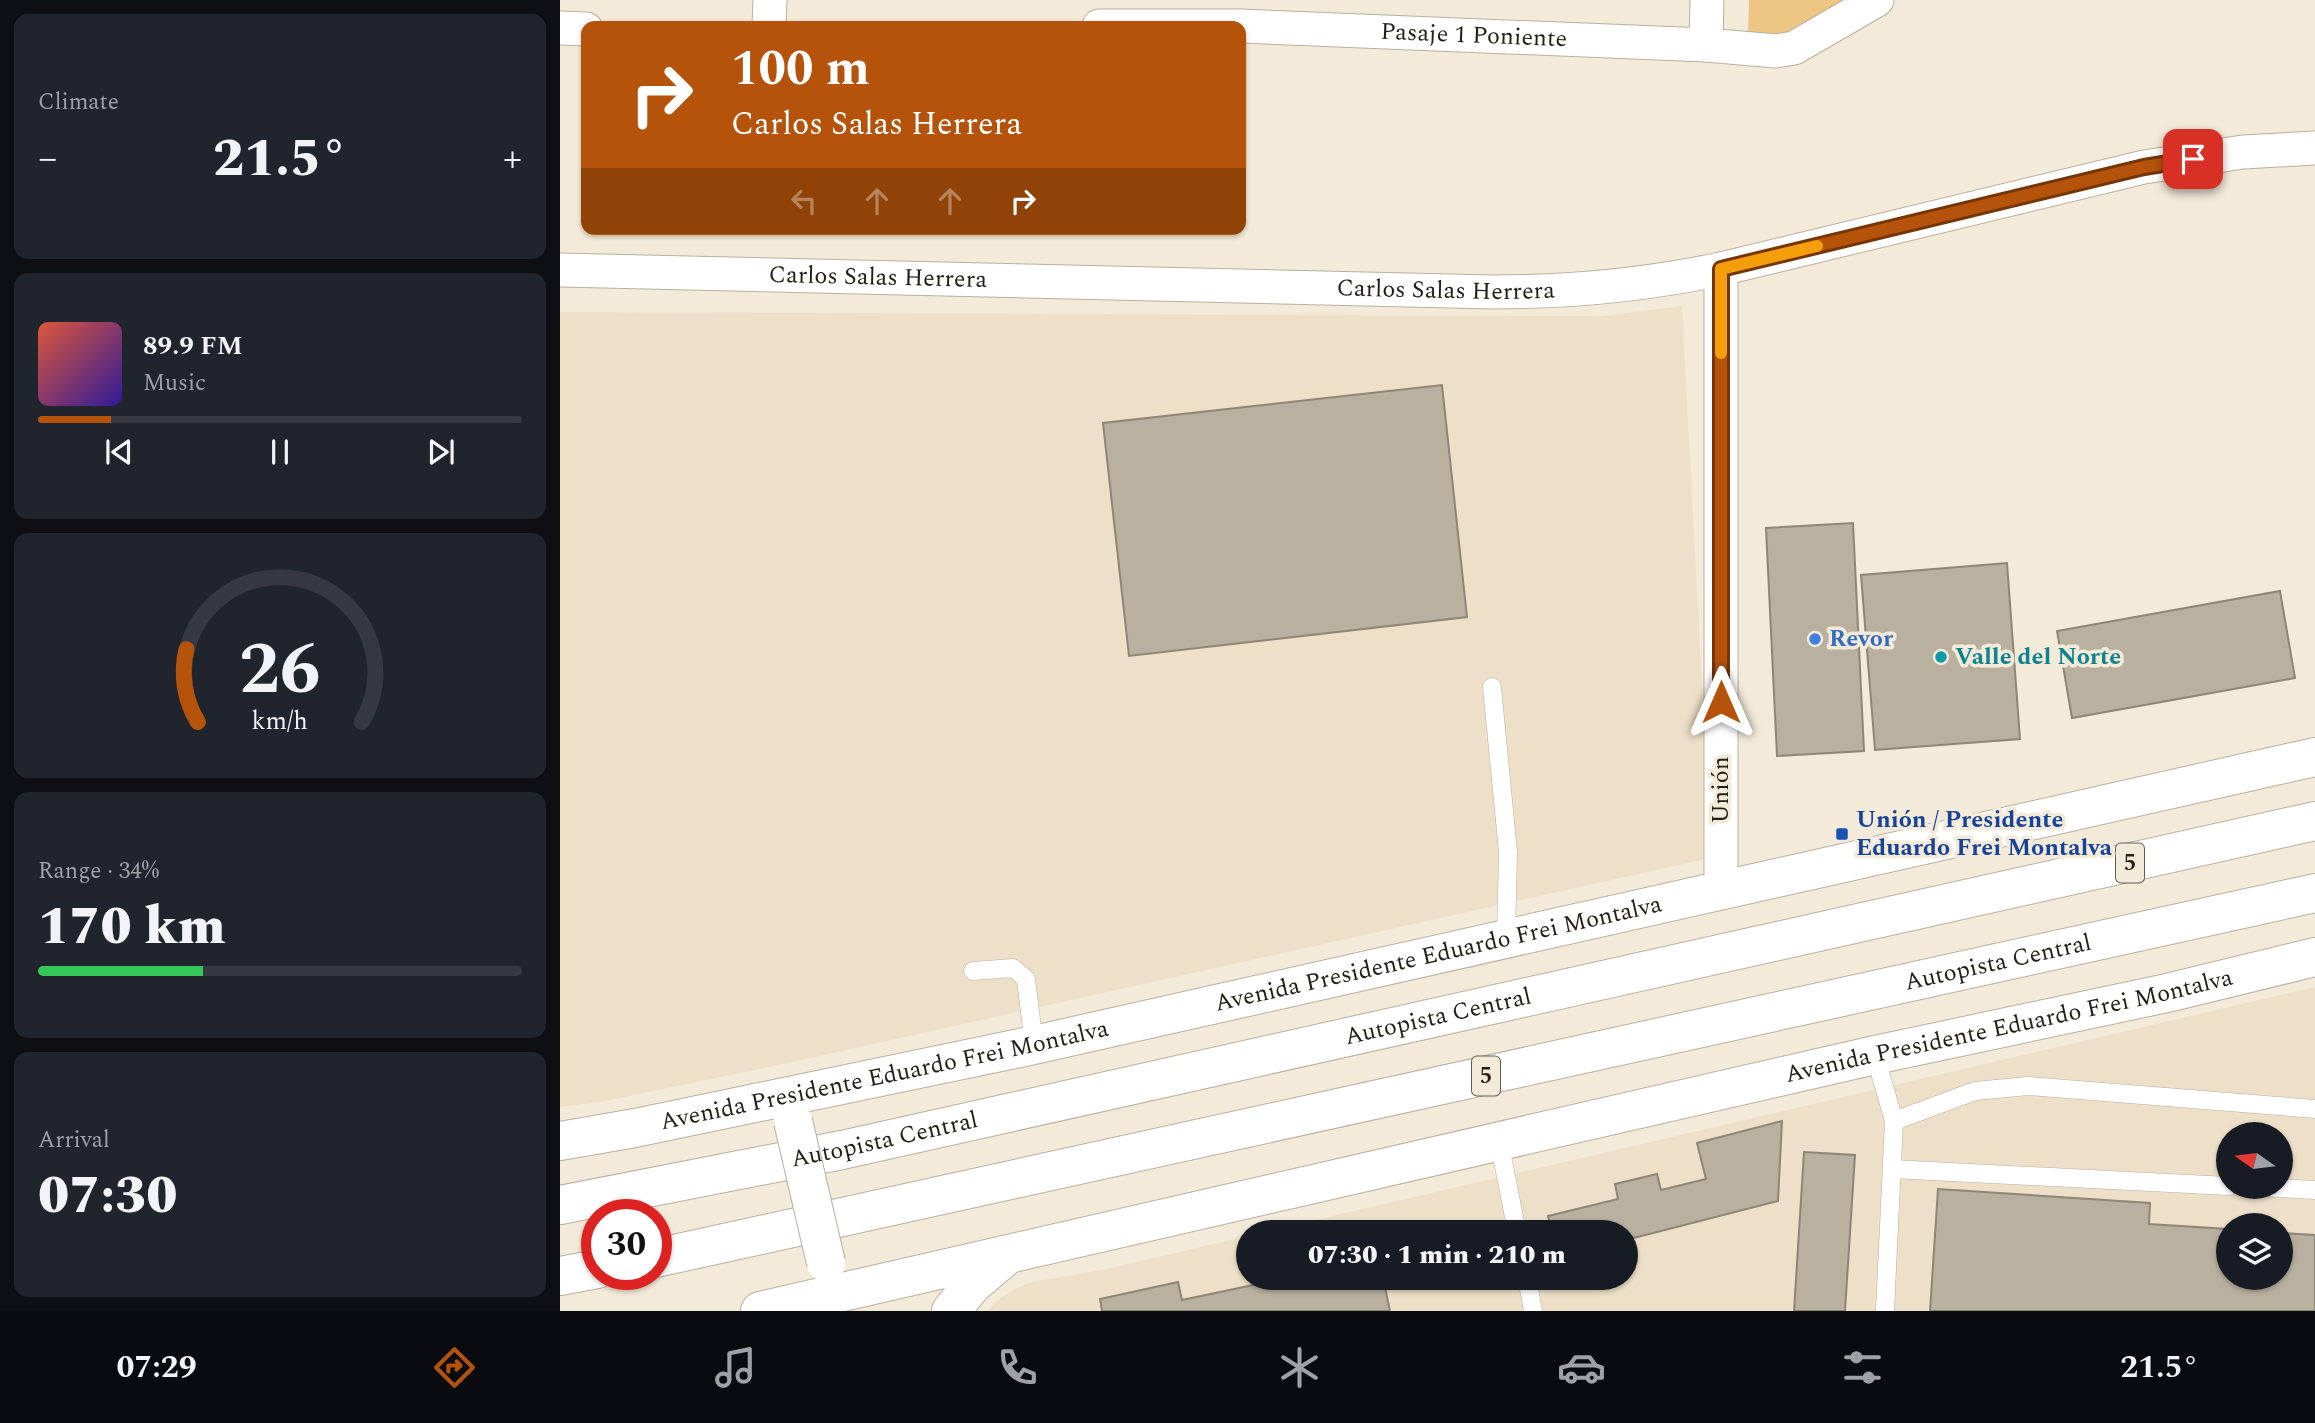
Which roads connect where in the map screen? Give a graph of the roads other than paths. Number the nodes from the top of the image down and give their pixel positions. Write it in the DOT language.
graph roads {
  1 [pos="770,0"];
  2 [pos="1707,0"];
  3 [pos="1877,0"];
  4 [pos="1199,12"];
  5 [pos="769,21"];
  6 [pos="1135,21"];
  7 [pos="1225,21"];
  8 [pos="1246,26"];
  9 [pos="560,28"];
  10 [pos="581,29"];
  11 [pos="1706,45"];
  12 [pos="2315,148"];
  13 [pos="1721,269"];
  14 [pos="560,270"];
  15 [pos="1492,687"];
  16 [pos="2315,757"];
  17 [pos="2315,821"];
  18 [pos="1721,891"];
  19 [pos="2315,893"];
  20 [pos="1506,939"];
  21 [pos="2315,957"];
  22 [pos="973,971"];
  23 [pos="1034,1045"];
  24 [pos="1875,1055"];
  25 [pos="2315,1109"];
  26 [pos="793,1121"];
  27 [pos="1894,1121"];
  28 [pos="560,1141"];
  29 [pos="1499,1141"];
  30 [pos="1892,1169"];
  31 [pos="2216,1185"];
  32 [pos="2293,1189"];
  33 [pos="2315,1190"];
  34 [pos="560,1205"];
  35 [pos="1515,1220"];
  36 [pos="1011,1252"];
  37 [pos="672,1254"];
  38 [pos="826,1263"];
  39 [pos="581,1272"];
  40 [pos="560,1276"];
  41 [pos="1529,1290"];
  42 [pos="760,1311"];
  43 [pos="951,1311"];
  44 [pos="1533,1311"];
  45 [pos="1885,1311"];
  1 -- 5 [label="street"];
  2 -- 11 [label="street"];
  3 -- 11 [label="street, Pasaje 1 Poniente"];
  4 -- 6 [label="street, Pasaje 1 Poniente"];
  4 -- 7 [label="street, Pasaje 1 Poniente"];
  8 -- 11 [label="street, Pasaje 1 Poniente"];
  9 -- 10 [label="street"];
  12 -- 13 [label="street, Carlos Salas Herrera"];
  13 -- 14 [label="street, Carlos Salas Herrera"];
  13 -- 18 [label="street, Unión"];
  15 -- 20 [label="lane"];
  16 -- 18 [label="main road, Avenida Presidente Eduardo Frei Montalva"];
  17 -- 34 [label="main road, Autopista Central / 5"];
  18 -- 20 [label="main road, Avenida Presidente Eduardo Frei Montalva"];
  19 -- 37 [label="main road, Autopista Central / 5"];
  20 -- 23 [label="main road, Avenida Presidente Eduardo Frei Montalva"];
  21 -- 24 [label="main road, Avenida Presidente Eduardo Frei Montalva"];
  22 -- 23 [label="lane"];
  23 -- 28 [label="main road, Avenida Presidente Eduardo Frei Montalva"];
  24 -- 27 [label="lane"];
  24 -- 29 [label="main road, Avenida Presidente Eduardo Frei Montalva"];
  25 -- 27 [label="lane"];
  26 -- 38 [label="main road, bridge"];
  27 -- 30 [label="lane"];
  29 -- 35 [label="lane"];
  29 -- 36 [label="main road, Avenida Presidente Eduardo Frei Montalva"];
  30 -- 31 [label="lane"];
  30 -- 45 [label="lane"];
  32 -- 33 [label="lane"];
  36 -- 42 [label="main road, Avenida Presidente Eduardo Frei Montalva"];
  36 -- 43 [label="main road"];
  39 -- 40 [label="main road"];
  41 -- 44 [label="lane"];
}
